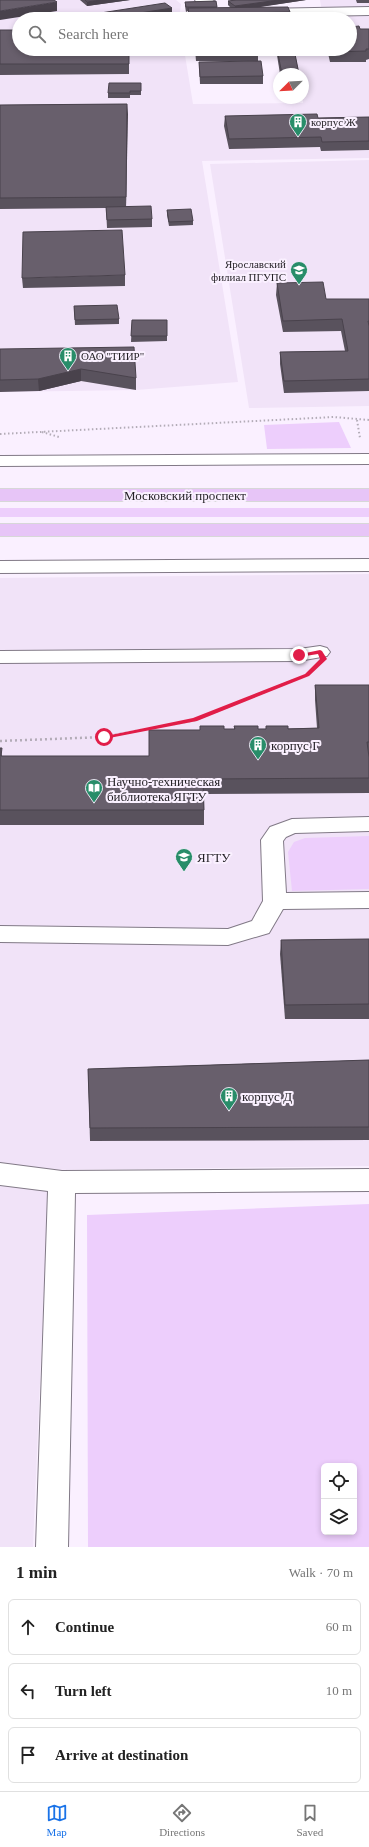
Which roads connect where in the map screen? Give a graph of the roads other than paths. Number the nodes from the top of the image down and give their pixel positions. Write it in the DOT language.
graph roads {
  1 [pos="201,0"];
  2 [pos="208,0"];
  3 [pos="340,6"];
  4 [pos="369,11"];
  5 [pos="261,12"];
  6 [pos="369,459"];
  7 [pos="0,461"];
  8 [pos="0,495"];
  9 [pos="369,495"];
  10 [pos="0,530"];
  11 [pos="369,530"];
  12 [pos="369,564"];
  13 [pos="0,567"];
  14 [pos="320,652"];
  15 [pos="0,657"];
  16 [pos="369,824"];
  17 [pos="369,900"];
  18 [pos="275,901"];
  19 [pos="0,934"];
  20 [pos="0,1174"];
  21 [pos="369,1180"];
  22 [pos="62,1182"];
  23 [pos="52,1547"];
  1 -- 2 [label="lane"];
  3 -- 4 [label="lane"];
  3 -- 5 [label="lane"];
  6 -- 7 [label="lane"];
  8 -- 9 [label="main road, Московский проспект"];
  10 -- 11 [label="main road"];
  12 -- 13 [label="lane"];
  14 -- 15 [label="lane"];
  16 -- 18 [label="lane"];
  17 -- 18 [label="lane"];
  18 -- 19 [label="lane"];
  20 -- 22 [label="lane"];
  21 -- 22 [label="lane"];
  22 -- 23 [label="lane"];
}
